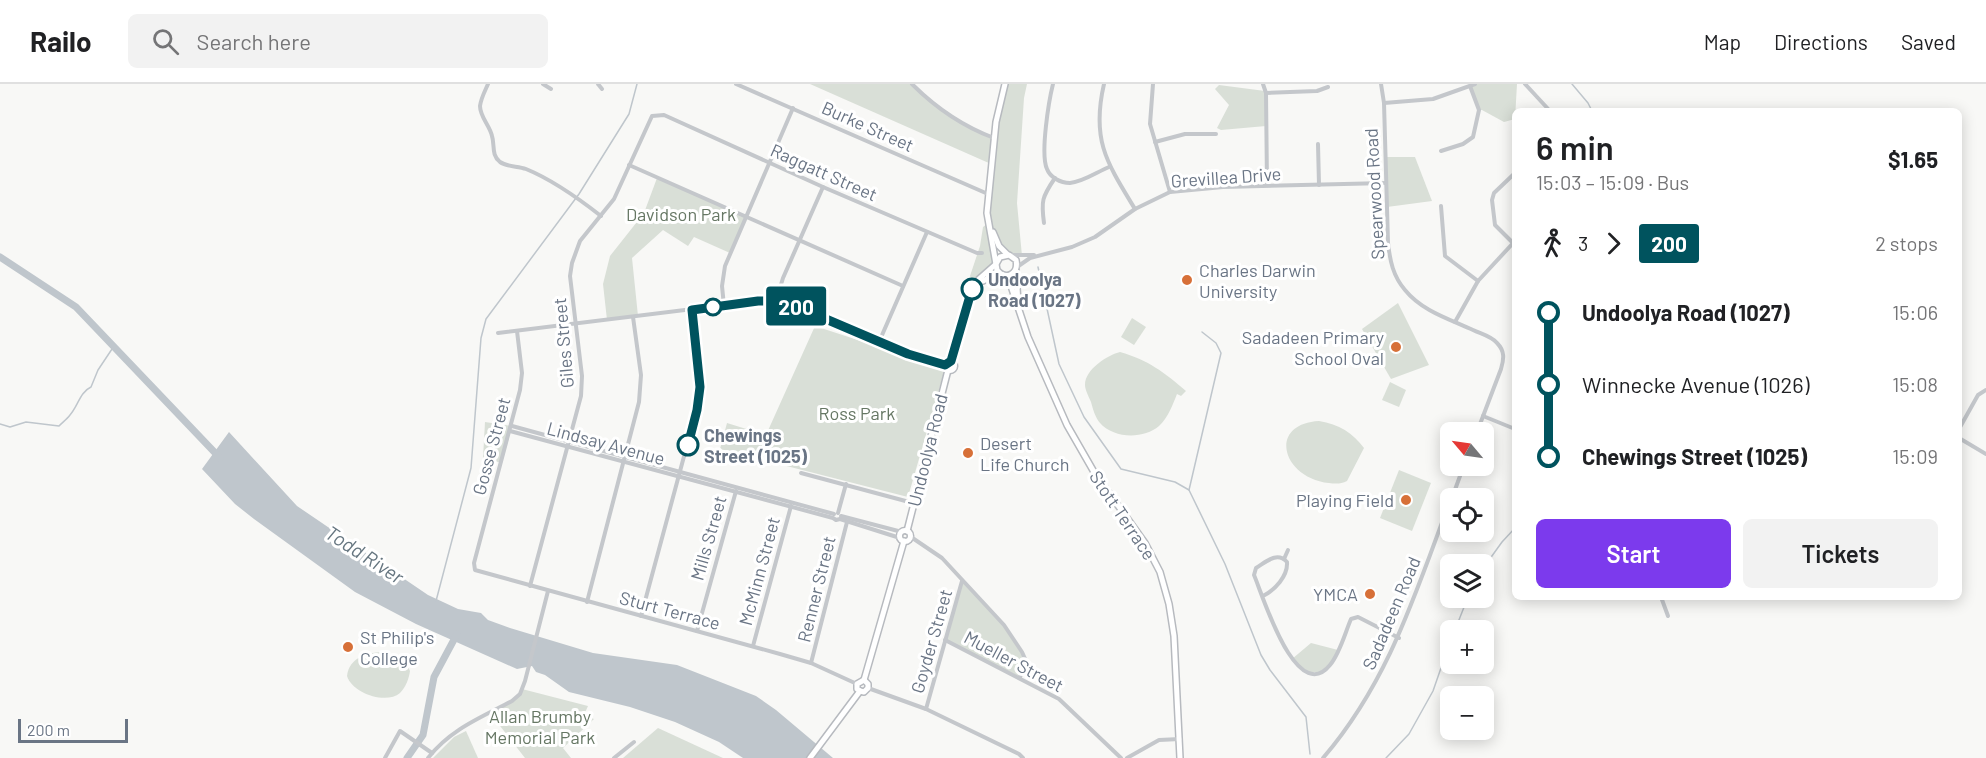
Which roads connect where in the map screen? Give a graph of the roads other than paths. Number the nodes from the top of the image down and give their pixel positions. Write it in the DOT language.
graph roads {
  1 [pos="488,84"];
  2 [pos="543,84"];
  3 [pos="598,84"];
  4 [pos="736,84"];
  5 [pos="912,84"];
  6 [pos="1005,84"];
  7 [pos="1053,84"];
  8 [pos="1104,84"];
  9 [pos="1153,84"];
  10 [pos="1263,84"];
  11 [pos="1381,84"];
  12 [pos="1475,84"];
  13 [pos="1525,84"];
  14 [pos="1470,86"];
  15 [pos="1328,87"];
  16 [pos="551,89"];
  17 [pos="602,89"];
  18 [pos="1266,93"];
  19 [pos="1384,103"];
  20 [pos="793,108"];
  21 [pos="1547,108"];
  22 [pos="655,115"];
  23 [pos="1216,134"];
  24 [pos="994,138"];
  25 [pos="1155,142"];
  26 [pos="1318,144"];
  27 [pos="1441,151"];
  28 [pos="769,162"];
  29 [pos="629,165"];
  30 [pos="1109,167"];
  31 [pos="1512,176"];
  32 [pos="1055,178"];
  33 [pos="1386,183"];
  34 [pos="1267,185"];
  35 [pos="1319,185"];
  36 [pos="823,187"];
  37 [pos="1170,192"];
  38 [pos="988,194"];
  39 [pos="1441,206"];
  40 [pos="988,207"];
  41 [pos="1135,209"];
  42 [pos="601,216"];
  43 [pos="745,216"];
  44 [pos="1044,224"];
  45 [pos="927,232"];
  46 [pos="800,240"];
  47 [pos="1512,240"];
  48 [pos="1512,244"];
  49 [pos="982,253"];
  50 [pos="1047,253"];
  51 [pos="1010,255"];
  52 [pos="996,264"];
  53 [pos="1017,268"];
  54 [pos="1003,275"];
  55 [pos="1478,281"];
  56 [pos="903,286"];
  57 [pos="969,299"];
  58 [pos="776,301"];
  59 [pos="724,306"];
  60 [pos="692,310"];
  61 [pos="633,317"];
  62 [pos="1022,320"];
  63 [pos="1455,322"];
  64 [pos="576,323"];
  65 [pos="517,331"];
  66 [pos="498,333"];
  67 [pos="879,342"];
  68 [pos="948,365"];
  69 [pos="1986,390"];
  70 [pos="1483,416"];
  71 [pos="1481,422"];
  72 [pos="1962,424"];
  73 [pos="1512,428"];
  74 [pos="511,429"];
  75 [pos="1962,440"];
  76 [pos="568,441"];
  77 [pos="567,447"];
  78 [pos="1986,454"];
  79 [pos="624,456"];
  80 [pos="623,462"];
  81 [pos="801,473"];
  82 [pos="680,474"];
  83 [pos="846,484"];
  84 [pos="736,490"];
  85 [pos="913,503"];
  86 [pos="792,505"];
  87 [pos="837,516"];
  88 [pos="847,522"];
  89 [pos="1440,529"];
  90 [pos="903,535"];
  91 [pos="910,537"];
  92 [pos="1288,550"];
  93 [pos="1284,559"];
  94 [pos="474,567"];
  95 [pos="962,581"];
  96 [pos="530,586"];
  97 [pos="548,591"];
  98 [pos="1263,596"];
  99 [pos="1662,600"];
  100 [pos="587,602"];
  101 [pos="640,616"];
  102 [pos="1668,616"];
  103 [pos="697,631"];
  104 [pos="1399,638"];
  105 [pos="945,640"];
  106 [pos="753,647"];
  107 [pos="811,663"];
  108 [pos="1020,677"];
  109 [pos="864,680"];
  110 [pos="857,684"];
  111 [pos="868,688"];
  112 [pos="860,691"];
  113 [pos="926,709"];
  114 [pos="1180,739"];
  115 [pos="634,742"];
  116 [pos="432,753"];
  117 [pos="385,758"];
  118 [pos="428,758"];
  119 [pos="614,758"];
  120 [pos="810,758"];
  121 [pos="1023,758"];
  122 [pos="1121,758"];
  123 [pos="1126,758"];
  124 [pos="1180,758"];
  125 [pos="1323,758"];
  1 -- 42 [label="street"];
  2 -- 16 [label="street"];
  3 -- 17 [label="street"];
  4 -- 20 [label="street, Burke Street"];
  5 -- 24 [label="street"];
  6 -- 24 [label="main road"];
  7 -- 32 [label="street"];
  8 -- 30 [label="street"];
  9 -- 25 [label="street"];
  10 -- 18 [label="street"];
  11 -- 19 [label="street, Spearwood Road"];
  12 -- 14 [label="street"];
  13 -- 21 [label="street"];
  14 -- 19 [label="street"];
  14 -- 27 [label="street"];
  15 -- 18 [label="street"];
  18 -- 34 [label="street"];
  19 -- 33 [label="street, Spearwood Road"];
  20 -- 28 [label="street"];
  20 -- 38 [label="street, Burke Street"];
  22 -- 28 [label="street, Raggatt Street"];
  22 -- 29 [label="street, Giles Street"];
  23 -- 25 [label="street"];
  24 -- 38 [label="main road"];
  25 -- 37 [label="street"];
  26 -- 35 [label="street"];
  28 -- 36 [label="street, Raggatt Street"];
  28 -- 43 [label="street"];
  29 -- 42 [label="street, Giles Street"];
  29 -- 43 [label="street"];
  30 -- 32 [label="street"];
  30 -- 41 [label="street"];
  31 -- 47 [label="street"];
  32 -- 44 [label="street"];
  33 -- 35 [label="street, Grevillea Drive"];
  33 -- 63 [label="street, Spearwood Road"];
  34 -- 35 [label="street, Grevillea Drive"];
  34 -- 37 [label="street, Grevillea Drive"];
  36 -- 45 [label="street, Raggatt Street"];
  36 -- 46 [label="street"];
  37 -- 41 [label="street, Grevillea Drive"];
  38 -- 40 [label="main road"];
  39 -- 55 [label="street"];
  40 -- 51 [label="main road"];
  40 -- 52 [label="main road"];
  41 -- 50 [label="street, Grevillea Drive"];
  42 -- 64 [label="street, Giles Street"];
  43 -- 46 [label="street"];
  43 -- 59 [label="street"];
  45 -- 49 [label="street, Raggatt Street"];
  45 -- 56 [label="street"];
  46 -- 56 [label="street"];
  46 -- 58 [label="street"];
  48 -- 55 [label="street"];
  50 -- 51 [label="street, Grevillea Drive"];
  50 -- 53 [label="street, Grevillea Drive"];
  51 -- 52 [label="main road, Undoolya Road"];
  51 -- 53 [label="main road"];
  52 -- 54 [label="main road"];
  52 -- 57 [label="main road, Undoolya Road"];
  53 -- 54 [label="main road, Undoolya Road"];
  53 -- 62 [label="main road, Stott Terrace"];
  54 -- 57 [label="main road, Undoolya Road"];
  54 -- 62 [label="main road, Stott Terrace"];
  55 -- 63 [label="street"];
  56 -- 67 [label="street"];
  57 -- 68 [label="main road, Undoolya Road"];
  58 -- 59 [label="street"];
  58 -- 67 [label="street"];
  59 -- 60 [label="street"];
  60 -- 61 [label="street"];
  60 -- 82 [label="street"];
  61 -- 64 [label="street"];
  61 -- 79 [label="street"];
  62 -- 114 [label="main road, Stott Terrace"];
  63 -- 70 [label="street, Spearwood Road"];
  64 -- 65 [label="street"];
  64 -- 76 [label="street, Giles Street"];
  65 -- 66 [label="street"];
  65 -- 74 [label="street, Gosse Street"];
  67 -- 68 [label="street"];
  68 -- 85 [label="main road, Undoolya Road"];
  69 -- 72 [label="street"];
  70 -- 71 [label="street"];
  70 -- 73 [label="street"];
  74 -- 76 [label="street, Lindsay Avenue"];
  74 -- 77 [label="street, Lindsay Avenue"];
  74 -- 94 [label="street, Gosse Street"];
  75 -- 78 [label="street"];
  76 -- 77 [label="street, Giles Street"];
  76 -- 79 [label="street, Lindsay Avenue"];
  77 -- 80 [label="street, Lindsay Avenue"];
  77 -- 96 [label="street, Giles Street"];
  79 -- 80 [label="street"];
  79 -- 82 [label="street, Lindsay Avenue"];
  80 -- 82 [label="street, Lindsay Avenue"];
  80 -- 100 [label="street"];
  81 -- 83 [label="street"];
  82 -- 84 [label="street, Lindsay Avenue"];
  82 -- 101 [label="street"];
  83 -- 85 [label="street"];
  83 -- 87 [label="street"];
  84 -- 86 [label="street, Lindsay Avenue"];
  84 -- 103 [label="street, Mills Street"];
  85 -- 90 [label="main road, Undoolya Road"];
  86 -- 87 [label="street, Lindsay Avenue"];
  86 -- 106 [label="street, McMinn Street"];
  87 -- 88 [label="street, Lindsay Avenue"];
  87 -- 90 [label="street, Lindsay Avenue"];
  88 -- 90 [label="street, Lindsay Avenue"];
  88 -- 107 [label="street, Renner Street"];
  89 -- 104 [label="street, Sadadeen Road"];
  90 -- 91 [label="main road"];
  90 -- 109 [label="main road, Undoolya Road"];
  91 -- 95 [label="street"];
  92 -- 93 [label="street"];
  93 -- 98 [label="street"];
  93 -- 98 [label="street"];
  94 -- 96 [label="street, Sturt Terrace"];
  95 -- 105 [label="street, Goyder Street"];
  95 -- 108 [label="street"];
  96 -- 97 [label="street, Sturt Terrace"];
  97 -- 100 [label="street, Sturt Terrace"];
  97 -- 116 [label="street"];
  98 -- 104 [label="street"];
  99 -- 102 [label="street"];
  100 -- 101 [label="street, Sturt Terrace"];
  101 -- 103 [label="street, Sturt Terrace"];
  103 -- 106 [label="street, Sturt Terrace"];
  104 -- 125 [label="street, Sadadeen Road"];
  105 -- 108 [label="street, Mueller Street"];
  105 -- 113 [label="street, Goyder Street"];
  106 -- 107 [label="street, Sturt Terrace"];
  107 -- 110 [label="street, Sturt Terrace"];
  108 -- 122 [label="street, Mueller Street"];
  109 -- 110 [label="main road"];
  109 -- 111 [label="main road"];
  110 -- 112 [label="main road"];
  111 -- 112 [label="main road"];
  111 -- 113 [label="street"];
  112 -- 120 [label="main road"];
  113 -- 121 [label="street"];
  114 -- 123 [label="street"];
  114 -- 124 [label="main road, Stott Terrace"];
  115 -- 119 [label="street"];
  116 -- 117 [label="street"];
  116 -- 118 [label="street"];
}
